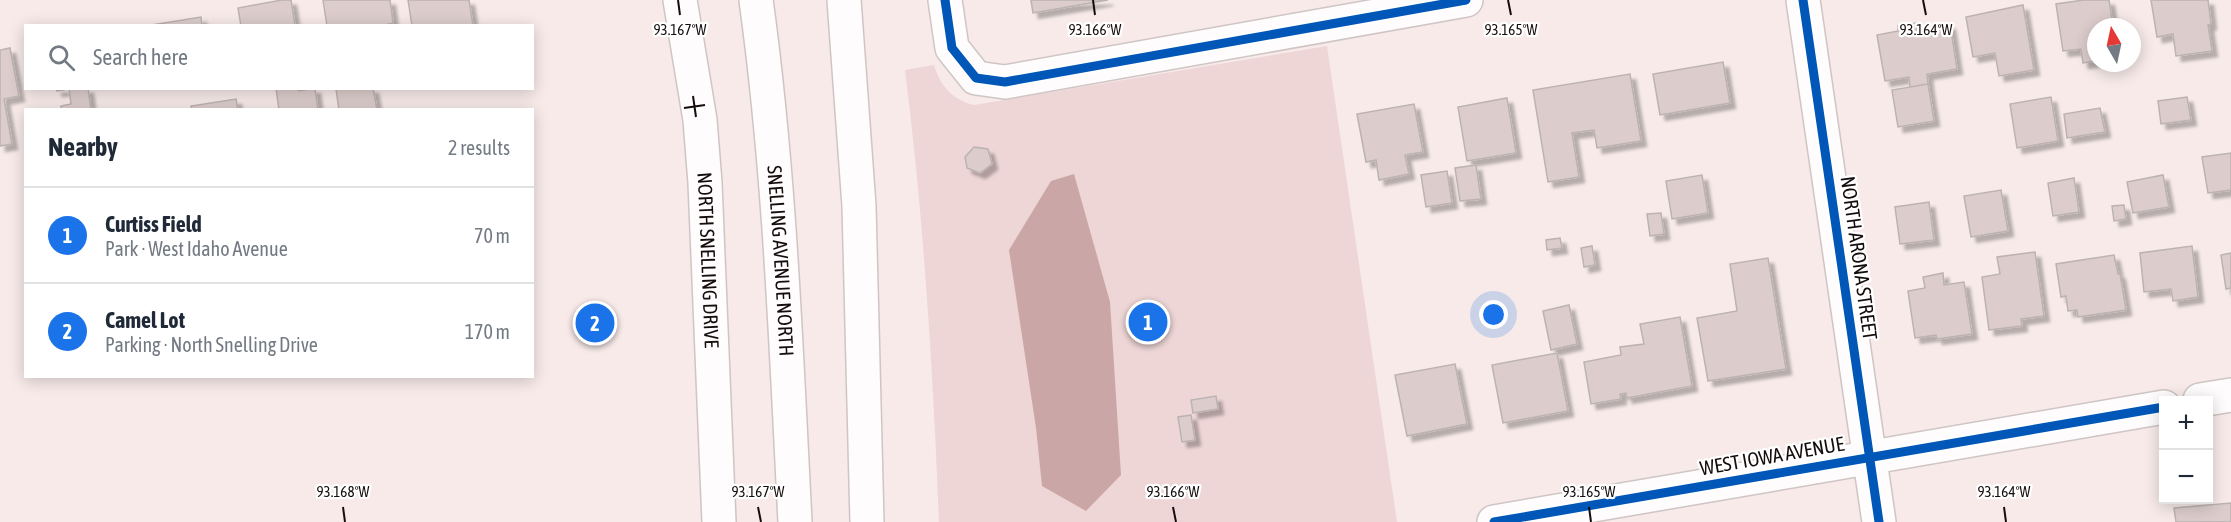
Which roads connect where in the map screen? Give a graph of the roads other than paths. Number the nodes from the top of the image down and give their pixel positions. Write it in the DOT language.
graph roads {
  1 [pos="680,0"];
  2 [pos="756,0"];
  3 [pos="844,0"];
  4 [pos="945,0"];
  5 [pos="1466,0"];
  6 [pos="1803,0"];
  7 [pos="2231,395"];
  8 [pos="2213,398"];
  9 [pos="2159,407"];
  10 [pos="1870,458"];
  11 [pos="719,522"];
  12 [pos="795,522"];
  13 [pos="867,522"];
  14 [pos="1494,522"];
  15 [pos="1879,522"];
  1 -- 11 [label="street, NORTH SNELLING DRIVE"];
  2 -- 12 [label="street, SNELLING AVENUE NORTH"];
  3 -- 13 [label="street"];
  4 -- 5 [label="street"];
  6 -- 10 [label="street, NORTH ARONA STREET"];
  7 -- 8 [label="street"];
  9 -- 10 [label="street, WEST IOWA AVENUE"];
  10 -- 14 [label="street, WEST IOWA AVENUE"];
  10 -- 15 [label="street, NORTH ARONA STREET"];
}
